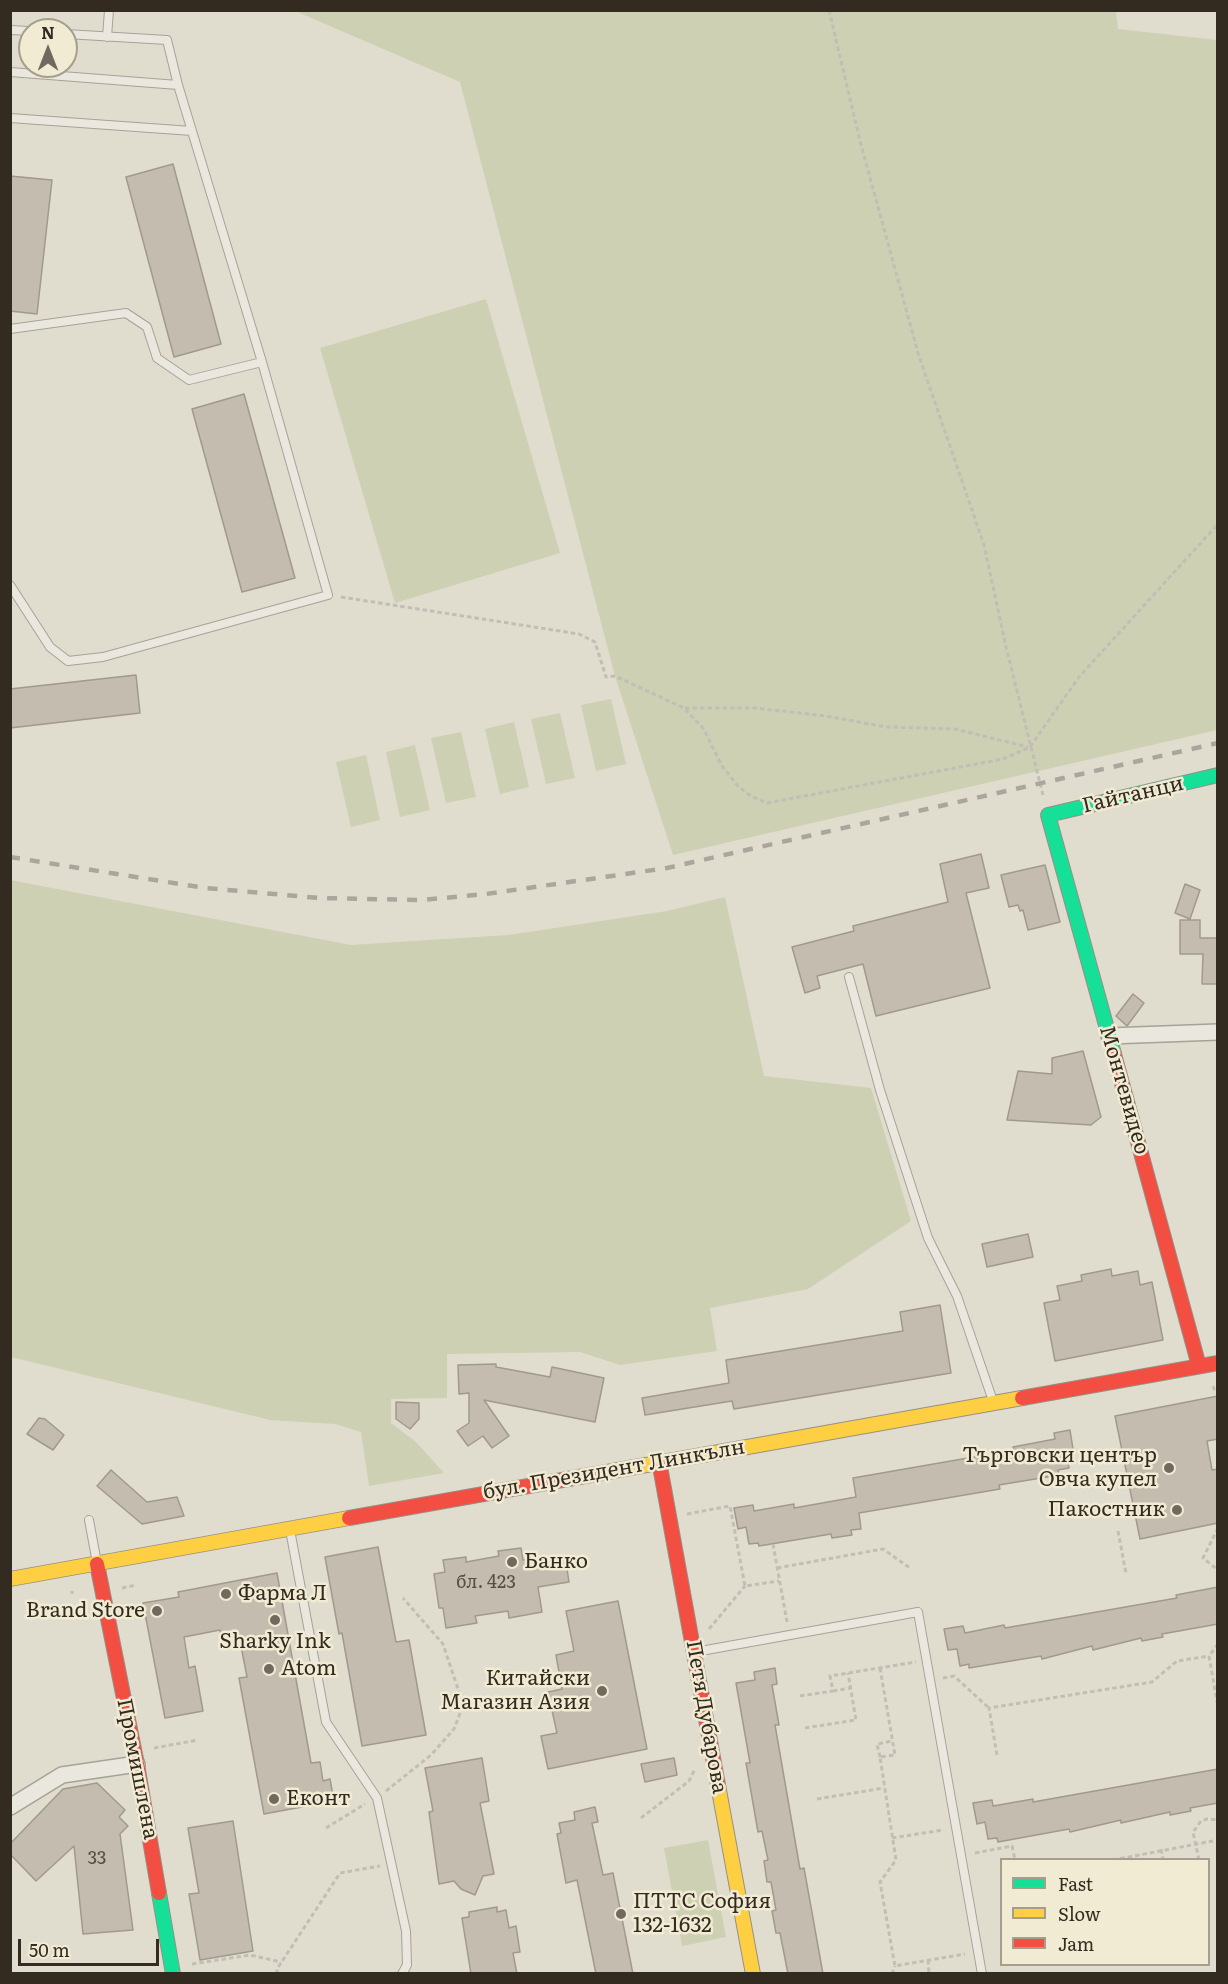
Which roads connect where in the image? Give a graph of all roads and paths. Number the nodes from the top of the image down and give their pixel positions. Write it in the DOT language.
graph roads {
  1 [pos="109,10"];
  2 [pos="829,10"];
  3 [pos="78,35"];
  4 [pos="107,37"];
  5 [pos="10,72"];
  6 [pos="178,85"];
  7 [pos="10,118"];
  8 [pos="192,131"];
  9 [pos="10,329"];
  10 [pos="262,362"];
  11 [pos="1218,524"];
  12 [pos="10,585"];
  13 [pos="328,595"];
  14 [pos="684,708"];
  15 [pos="1030,747"];
  16 [pos="1218,775"];
  17 [pos="1040,783"];
  18 [pos="1048,815"];
  19 [pos="849,977"];
  20 [pos="1218,1032"];
  21 [pos="1109,1036"];
  22 [pos="1218,1362"];
  23 [pos="1199,1366"];
  24 [pos="1213,1386"];
  25 [pos="1215,1392"];
  26 [pos="993,1402"];
  27 [pos="659,1461"];
  28 [pos="669,1517"];
  29 [pos="89,1520"];
  30 [pos="290,1528"];
  31 [pos="1218,1528"];
  32 [pos="1118,1531"];
  33 [pos="773,1544"];
  34 [pos="98,1564"];
  35 [pos="777,1568"];
  36 [pos="910,1568"];
  37 [pos="1218,1570"];
  38 [pos="1126,1573"];
  39 [pos="10,1579"];
  40 [pos="779,1581"];
  41 [pos="136,1585"];
  42 [pos="745,1587"];
  43 [pos="120,1588"];
  44 [pos="404,1598"];
  45 [pos="789,1635"];
  46 [pos="1218,1644"];
  47 [pos="694,1652"];
  48 [pos="1209,1656"];
  49 [pos="926,1661"];
  50 [pos="880,1668"];
  51 [pos="848,1673"];
  52 [pos="930,1681"];
  53 [pos="850,1688"];
  54 [pos="833,1691"];
  55 [pos="800,1696"];
  56 [pos="1218,1707"];
  57 [pos="989,1708"];
  58 [pos="805,1728"];
  59 [pos="198,1740"];
  60 [pos="710,1741"];
  61 [pos="892,1741"];
  62 [pos="997,1755"];
  63 [pos="136,1757"];
  64 [pos="880,1757"];
  65 [pos="884,1788"];
  66 [pos="376,1798"];
  67 [pos="818,1799"];
  68 [pos="10,1806"];
  69 [pos="641,1818"];
  70 [pos="1218,1820"];
  71 [pos="956,1827"];
  72 [pos="326,1828"];
  73 [pos="892,1838"];
  74 [pos="1218,1840"];
  75 [pos="1194,1844"];
  76 [pos="1161,1849"];
  77 [pos="961,1855"];
  78 [pos="1015,1858"];
  79 [pos="1122,1858"];
  80 [pos="1163,1858"];
  81 [pos="1198,1858"];
  82 [pos="391,1864"];
  83 [pos="978,1952"];
  84 [pos="928,1960"];
  85 [pos="281,1962"];
  86 [pos="895,1966"];
  87 [pos="172,1970"];
  88 [pos="277,1974"];
  89 [pos="402,1974"];
  90 [pos="753,1974"];
  91 [pos="892,1974"];
  92 [pos="929,1974"];
  93 [pos="982,1974"];
  1 -- 4 [label="lane"];
  2 -- 15 [label="path"];
  3 -- 4 [label="lane"];
  4 -- 6 [label="lane"];
  5 -- 6 [label="lane"];
  6 -- 8 [label="lane"];
  7 -- 8 [label="lane"];
  8 -- 10 [label="lane"];
  9 -- 10 [label="lane"];
  10 -- 13 [label="lane"];
  11 -- 15 [label="path"];
  12 -- 13 [label="lane"];
  13 -- 14 [label="path"];
  14 -- 15 [label="path"];
  14 -- 15 [label="path"];
  15 -- 17 [label="path"];
  16 -- 18 [label="street, Гайтанци"];
  18 -- 21 [label="street, Монтевидео"];
  19 -- 26 [label="lane"];
  20 -- 21 [label="street"];
  21 -- 23 [label="street, Монтевидео"];
  22 -- 23 [label="street, бул. Президент Линкълн"];
  23 -- 26 [label="street, бул. Президент Линкълн"];
  24 -- 25 [label="path"];
  26 -- 27 [label="street, бул. Президент Линкълн"];
  27 -- 28 [label="street, Петя Дубарова"];
  27 -- 30 [label="street, бул. Президент Линкълн"];
  28 -- 42 [label="path"];
  28 -- 47 [label="street, Петя Дубарова"];
  29 -- 34 [label="lane"];
  30 -- 34 [label="street, бул. Президент Линкълн"];
  30 -- 66 [label="lane"];
  31 -- 37 [label="path"];
  32 -- 38 [label="path"];
  33 -- 35 [label="path"];
  34 -- 39 [label="street, бул. Президент Линкълн"];
  34 -- 63 [label="street, Промишлена"];
  35 -- 36 [label="path"];
  35 -- 40 [label="path"];
  40 -- 42 [label="path"];
  40 -- 45 [label="path"];
  41 -- 43 [label="path"];
  42 -- 47 [label="path"];
  44 -- 66 [label="path"];
  45 -- 47 [label="lane"];
  45 -- 49 [label="lane"];
  46 -- 48 [label="path"];
  47 -- 60 [label="street, Петя Дубарова"];
  48 -- 56 [label="path"];
  48 -- 57 [label="path"];
  49 -- 50 [label="path"];
  49 -- 52 [label="lane"];
  50 -- 51 [label="path"];
  50 -- 61 [label="path"];
  51 -- 53 [label="path"];
  51 -- 54 [label="path"];
  52 -- 57 [label="path"];
  52 -- 71 [label="lane"];
  53 -- 54 [label="path"];
  53 -- 58 [label="path"];
  54 -- 55 [label="path"];
  57 -- 62 [label="path"];
  59 -- 63 [label="path"];
  60 -- 69 [label="path"];
  60 -- 90 [label="street, Петя Дубарова"];
  61 -- 64 [label="path"];
  61 -- 64 [label="path"];
  63 -- 68 [label="street"];
  63 -- 87 [label="street, Промишлена"];
  64 -- 65 [label="path"];
  65 -- 67 [label="path"];
  65 -- 73 [label="path"];
  66 -- 72 [label="path"];
  66 -- 82 [label="lane"];
  70 -- 75 [label="path"];
  71 -- 73 [label="path"];
  71 -- 77 [label="lane"];
  73 -- 86 [label="path"];
  74 -- 75 [label="path"];
  75 -- 76 [label="path"];
  75 -- 81 [label="path"];
  76 -- 79 [label="path"];
  76 -- 80 [label="path"];
  77 -- 78 [label="path"];
  77 -- 83 [label="lane"];
  82 -- 85 [label="path"];
  82 -- 89 [label="lane"];
  83 -- 84 [label="path"];
  83 -- 93 [label="lane"];
  84 -- 86 [label="path"];
  84 -- 92 [label="path"];
  85 -- 87 [label="path"];
  85 -- 88 [label="path"];
  86 -- 91 [label="path"];
}
